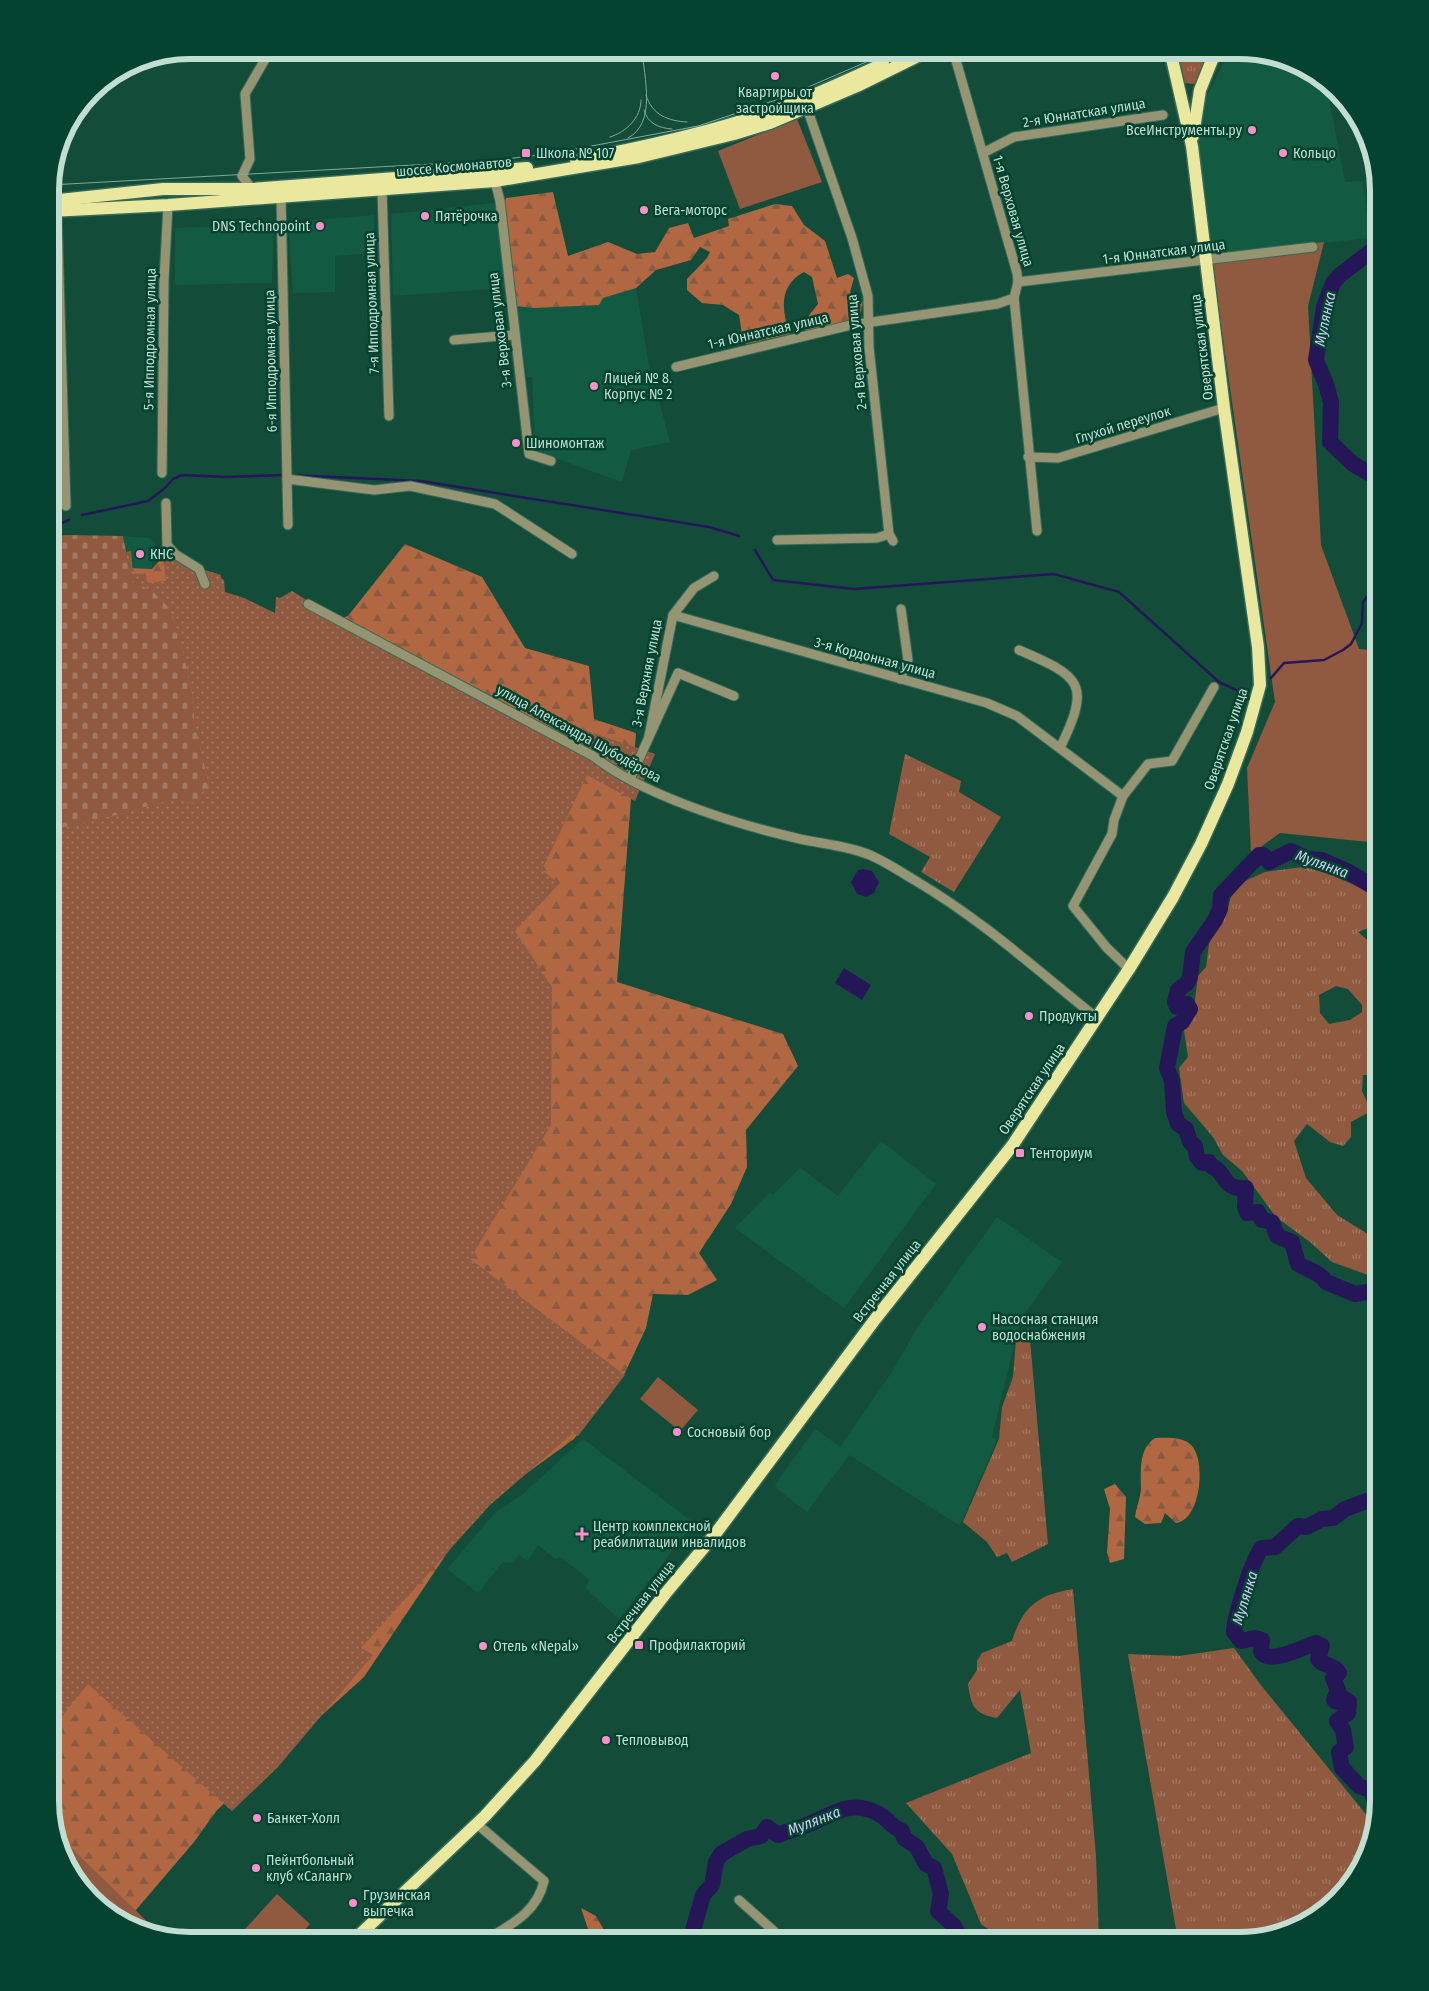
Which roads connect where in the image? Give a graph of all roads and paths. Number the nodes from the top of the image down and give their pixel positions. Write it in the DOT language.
graph roads {
  1 [pos="265,59"];
  2 [pos="892,59"];
  3 [pos="911,59"];
  4 [pos="956,59"];
  5 [pos="1167,59"];
  6 [pos="1172,59"];
  7 [pos="1213,59"];
  8 [pos="1176,79"];
  9 [pos="807,108"];
  10 [pos="1164,115"];
  11 [pos="1192,146"];
  12 [pos="983,153"];
  13 [pos="495,181"];
  14 [pos="252,189"];
  15 [pos="382,189"];
  16 [pos="282,197"];
  17 [pos="168,205"];
  18 [pos="59,207"];
  19 [pos="59,208"];
  20 [pos="1313,247"];
  21 [pos="1206,260"];
  22 [pos="1018,282"];
  23 [pos="1014,298"];
  24 [pos="870,323"];
  25 [pos="514,335"];
  26 [pos="454,340"];
  27 [pos="59,346"];
  28 [pos="676,367"];
  29 [pos="1224,408"];
  30 [pos="389,416"];
  31 [pos="1028,457"];
  32 [pos="551,460"];
  33 [pos="162,473"];
  34 [pos="287,479"];
  35 [pos="166,504"];
  36 [pos="66,506"];
  37 [pos="288,525"];
  38 [pos="1037,531"];
  39 [pos="777,540"];
  40 [pos="572,554"];
  41 [pos="714,576"];
  42 [pos="205,584"];
  43 [pos="308,604"];
  44 [pos="901,610"];
  45 [pos="673,615"];
  46 [pos="1020,650"];
  47 [pos="900,680"];
  48 [pos="1214,687"];
  49 [pos="734,696"];
  50 [pos="649,736"];
  51 [pos="1060,748"];
  52 [pos="630,779"];
  53 [pos="1123,796"];
  54 [pos="1129,969"];
  55 [pos="1097,1018"];
  56 [pos="962,1211"];
  57 [pos="476,1824"];
  58 [pos="739,1900"];
  59 [pos="362,1932"];
  60 [pos="499,1932"];
  61 [pos="775,1932"];
  1 -- 14 [label="street"];
  2 -- 14 [label="main road, шоссе Космонавтов"];
  3 -- 9 [label="main road, шоссе Космонавтов"];
  4 -- 12 [label="street, 1-я Верховая улица"];
  5 -- 8 [label="main road"];
  6 -- 8 [label="main road, Оверятская улица"];
  7 -- 11 [label="main road, Оверятская улица"];
  8 -- 11 [label="main road, Оверятская улица"];
  9 -- 13 [label="main road, шоссе Космонавтов"];
  9 -- 24 [label="street, 2-я Верховая улица"];
  10 -- 12 [label="street, 2-я Юннатская улица"];
  11 -- 21 [label="main road, Оверятская улица"];
  12 -- 22 [label="street, 1-я Верховая улица"];
  13 -- 15 [label="main road, шоссе Космонавтов"];
  13 -- 25 [label="street, 3-я Верховая улица"];
  14 -- 18 [label="main road, шоссе Космонавтов"];
  15 -- 16 [label="main road, шоссе Космонавтов"];
  15 -- 30 [label="street, 7-я Ипподромная улица"];
  16 -- 17 [label="main road, шоссе Космонавтов"];
  16 -- 34 [label="street, 6-я Ипподромная улица"];
  17 -- 19 [label="main road, шоссе Космонавтов"];
  17 -- 33 [label="street, 5-я Ипподромная улица"];
  20 -- 21 [label="street, 1-я Юннатская улица"];
  21 -- 22 [label="street, 1-я Юннатская улица"];
  21 -- 29 [label="main road, Оверятская улица"];
  22 -- 23 [label="street, 1-я Верховая улица"];
  23 -- 24 [label="street, 1-я Юннатская улица"];
  23 -- 31 [label="street, 1-я Верховая улица"];
  24 -- 28 [label="street, 1-я Юннатская улица"];
  24 -- 39 [label="street, 2-я Верховая улица"];
  25 -- 26 [label="street"];
  25 -- 32 [label="street, 3-я Верховая улица"];
  27 -- 36 [label="street"];
  29 -- 31 [label="street, Глухой переулок"];
  29 -- 54 [label="main road, Оверятская улица"];
  31 -- 38 [label="street, 1-я Верховая улица"];
  34 -- 37 [label="street, 6-я Ипподромная улица"];
  34 -- 40 [label="street"];
  35 -- 42 [label="street"];
  41 -- 45 [label="street"];
  43 -- 52 [label="street, улица Александра Шубодёрова"];
  44 -- 47 [label="street"];
  45 -- 47 [label="street, 3-я Кордонная улица"];
  45 -- 50 [label="street, 3-я Верхняя улица"];
  46 -- 51 [label="street"];
  47 -- 51 [label="street, 3-я Кордонная улица"];
  48 -- 53 [label="street"];
  49 -- 50 [label="street"];
  50 -- 52 [label="street"];
  51 -- 53 [label="street, 3-я Кордонная улица"];
  52 -- 55 [label="street, улица Александра Шубодёрова"];
  53 -- 54 [label="street"];
  54 -- 55 [label="main road, Оверятская улица"];
  55 -- 56 [label="main road, Оверятская улица"];
  56 -- 57 [label="main road, Встречная улица"];
  57 -- 59 [label="main road, Встречная улица"];
  57 -- 60 [label="street"];
  58 -- 61 [label="street"];
}
